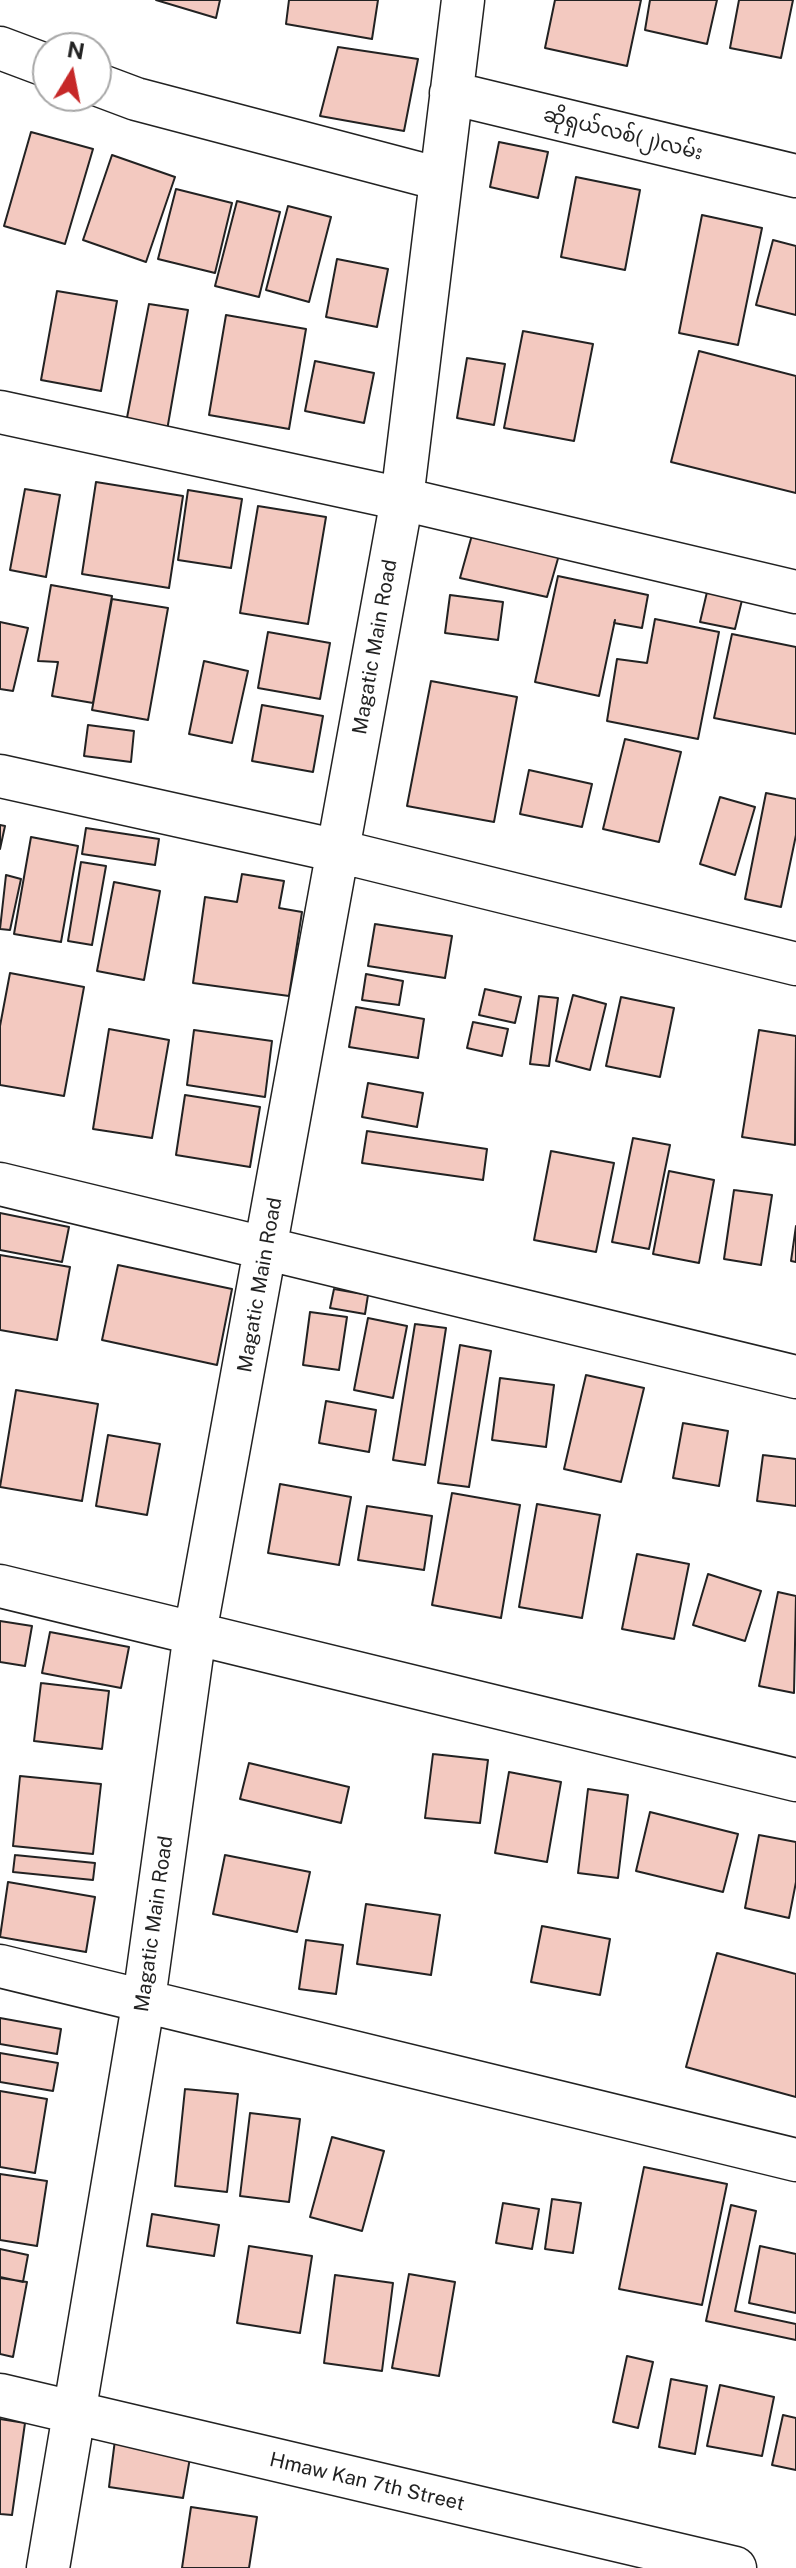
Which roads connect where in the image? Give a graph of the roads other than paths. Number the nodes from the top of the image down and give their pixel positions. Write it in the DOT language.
graph roads {
  1 [pos="463,0"];
  2 [pos="0,48"];
  3 [pos="32,60"];
  4 [pos="112,90"];
  5 [pos="451,93"];
  6 [pos="796,176"];
  7 [pos="440,179"];
  8 [pos="0,412"];
  9 [pos="402,499"];
  10 [pos="796,592"];
  11 [pos="0,776"];
  12 [pos="338,851"];
  13 [pos="796,964"];
  14 [pos="0,1184"];
  15 [pos="267,1249"];
  16 [pos="796,1377"];
  17 [pos="0,1586"];
  18 [pos="195,1633"];
  19 [pos="796,1780"];
  20 [pos="0,1966"];
  21 [pos="144,1999"];
  22 [pos="796,2160"];
  23 [pos="0,2395"];
  24 [pos="73,2413"];
  25 [pos="48,2568"];
  26 [pos="735,2568"];
  1 -- 5 [label="street, Magatic Main Road"];
  2 -- 3 [label="street"];
  4 -- 7 [label="street"];
  5 -- 6 [label="street, ဆိုရှယ်လစ်(၂)လမ်း"];
  5 -- 7 [label="street, Magatic Main Road"];
  7 -- 9 [label="street, Magatic Main Road"];
  8 -- 9 [label="street"];
  9 -- 10 [label="street"];
  9 -- 12 [label="street, Magatic Main Road"];
  11 -- 12 [label="street"];
  12 -- 13 [label="street"];
  12 -- 15 [label="street, Magatic Main Road"];
  14 -- 15 [label="street"];
  15 -- 16 [label="street"];
  15 -- 18 [label="street, Magatic Main Road"];
  17 -- 18 [label="street"];
  18 -- 19 [label="street"];
  18 -- 21 [label="street, Magatic Main Road"];
  20 -- 21 [label="street"];
  21 -- 22 [label="street"];
  21 -- 24 [label="street, Magatic Main Road"];
  23 -- 24 [label="street, Hmaw Kan 7th Street"];
  24 -- 25 [label="street, Magatic Main Road"];
  24 -- 26 [label="street, Hmaw Kan 7th Street"];
}
